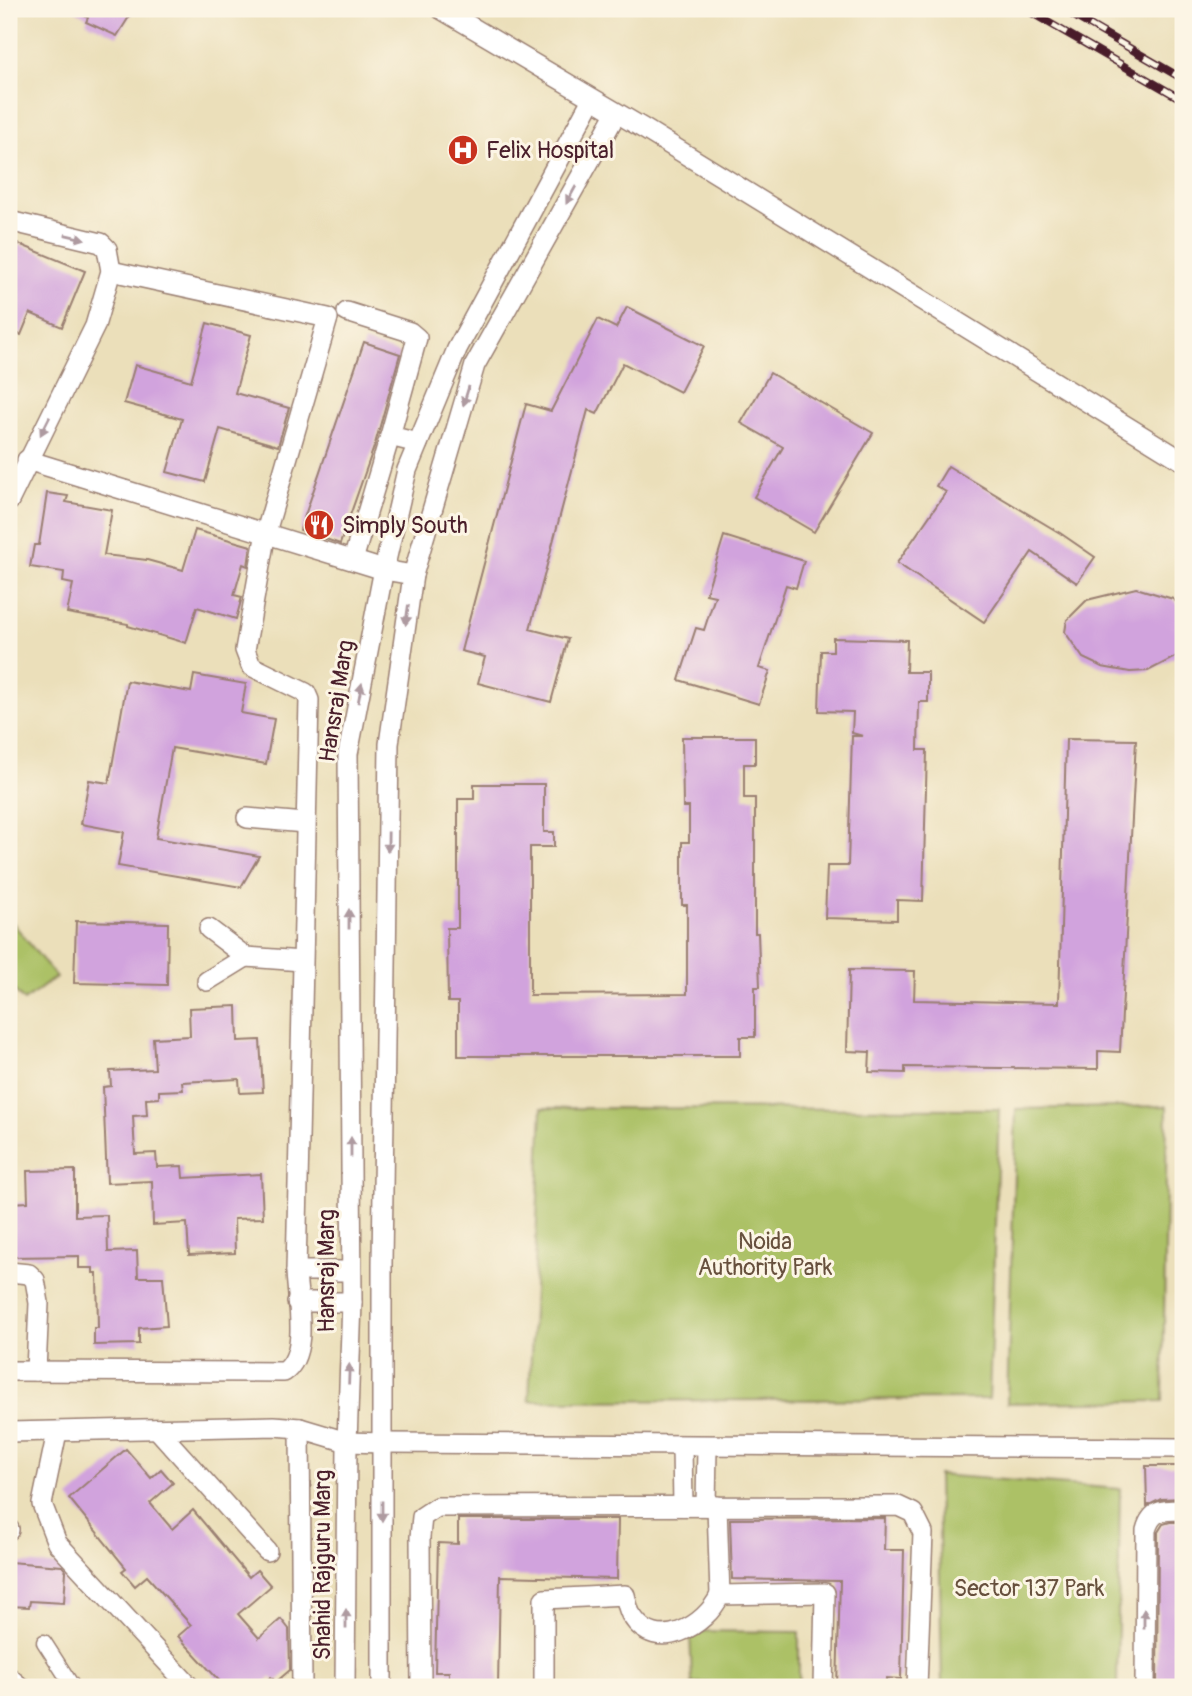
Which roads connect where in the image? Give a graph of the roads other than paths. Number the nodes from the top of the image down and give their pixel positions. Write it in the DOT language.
graph roads {
  1 [pos="441,9"];
  2 [pos="592,99"];
  3 [pos="616,114"];
  4 [pos="9,222"];
  5 [pos="111,271"];
  6 [pos="347,312"];
  7 [pos="390,436"];
  8 [pos="418,443"];
  9 [pos="27,460"];
  10 [pos="1183,461"];
  11 [pos="9,501"];
  12 [pos="266,532"];
  13 [pos="354,560"];
  14 [pos="384,570"];
  15 [pos="413,575"];
  16 [pos="247,818"];
  17 [pos="304,823"];
  18 [pos="209,929"];
  19 [pos="246,957"];
  20 [pos="302,961"];
  21 [pos="207,981"];
  22 [pos="296,1271"];
  23 [pos="351,1271"];
  24 [pos="9,1272"];
  25 [pos="352,1302"];
  26 [pos="297,1303"];
  27 [pos="9,1371"];
  28 [pos="36,1371"];
  29 [pos="157,1429"];
  30 [pos="300,1429"];
  31 [pos="9,1432"];
  32 [pos="57,1432"];
  33 [pos="347,1442"];
  34 [pos="383,1443"];
  35 [pos="682,1447"];
  36 [pos="707,1447"];
  37 [pos="1183,1448"];
  38 [pos="683,1506"];
  39 [pos="711,1506"];
  40 [pos="1183,1510"];
  41 [pos="267,1551"];
  42 [pos="720,1595"];
  43 [pos="44,1642"];
  44 [pos="9,1674"];
  45 [pos="24,1687"];
  46 [pos="73,1687"];
  47 [pos="190,1687"];
  48 [pos="302,1687"];
  49 [pos="345,1687"];
  50 [pos="382,1687"];
  51 [pos="421,1687"];
  52 [pos="544,1687"];
  53 [pos="823,1687"];
  54 [pos="917,1687"];
  55 [pos="1145,1687"];
  1 -- 2 [label="street"];
  2 -- 3 [label="street"];
  2 -- 8 [label="street, Hansraj Marg"];
  3 -- 10 [label="street"];
  3 -- 15 [label="street, one-way"];
  4 -- 5 [label="street, one-way"];
  5 -- 9 [label="street, one-way"];
  5 -- 12 [label="street"];
  6 -- 7 [label="street"];
  7 -- 8 [label="street"];
  7 -- 13 [label="street"];
  8 -- 14 [label="street, Hansraj Marg"];
  9 -- 11 [label="street"];
  9 -- 12 [label="street"];
  12 -- 13 [label="street"];
  12 -- 17 [label="street"];
  13 -- 14 [label="street"];
  14 -- 15 [label="street"];
  23 -- 14 [label="street, Hansraj Marg, one-way"];
  15 -- 34 [label="street, one-way"];
  16 -- 17 [label="street"];
  17 -- 20 [label="street"];
  18 -- 19 [label="street"];
  19 -- 20 [label="street"];
  19 -- 21 [label="street"];
  20 -- 22 [label="street"];
  22 -- 23 [label="street"];
  22 -- 26 [label="street"];
  23 -- 25 [label="street, Hansraj Marg"];
  24 -- 28 [label="street"];
  25 -- 26 [label="street"];
  33 -- 25 [label="street, Hansraj Marg, one-way"];
  26 -- 28 [label="street"];
  27 -- 28 [label="street"];
  29 -- 30 [label="street"];
  29 -- 32 [label="street"];
  29 -- 41 [label="street"];
  30 -- 33 [label="street"];
  30 -- 48 [label="street"];
  31 -- 32 [label="street"];
  32 -- 47 [label="street"];
  33 -- 34 [label="street"];
  49 -- 33 [label="street, Shahid Rajguru Marg, one-way"];
  34 -- 35 [label="street"];
  34 -- 50 [label="street, one-way"];
  35 -- 36 [label="street"];
  35 -- 38 [label="street"];
  36 -- 37 [label="street"];
  36 -- 39 [label="street"];
  38 -- 39 [label="street"];
  38 -- 51 [label="street"];
  39 -- 42 [label="street"];
  39 -- 54 [label="street"];
  55 -- 40 [label="street, one-way"];
  42 -- 52 [label="street"];
  42 -- 53 [label="street"];
  43 -- 46 [label="street"];
  44 -- 45 [label="street"];
}
